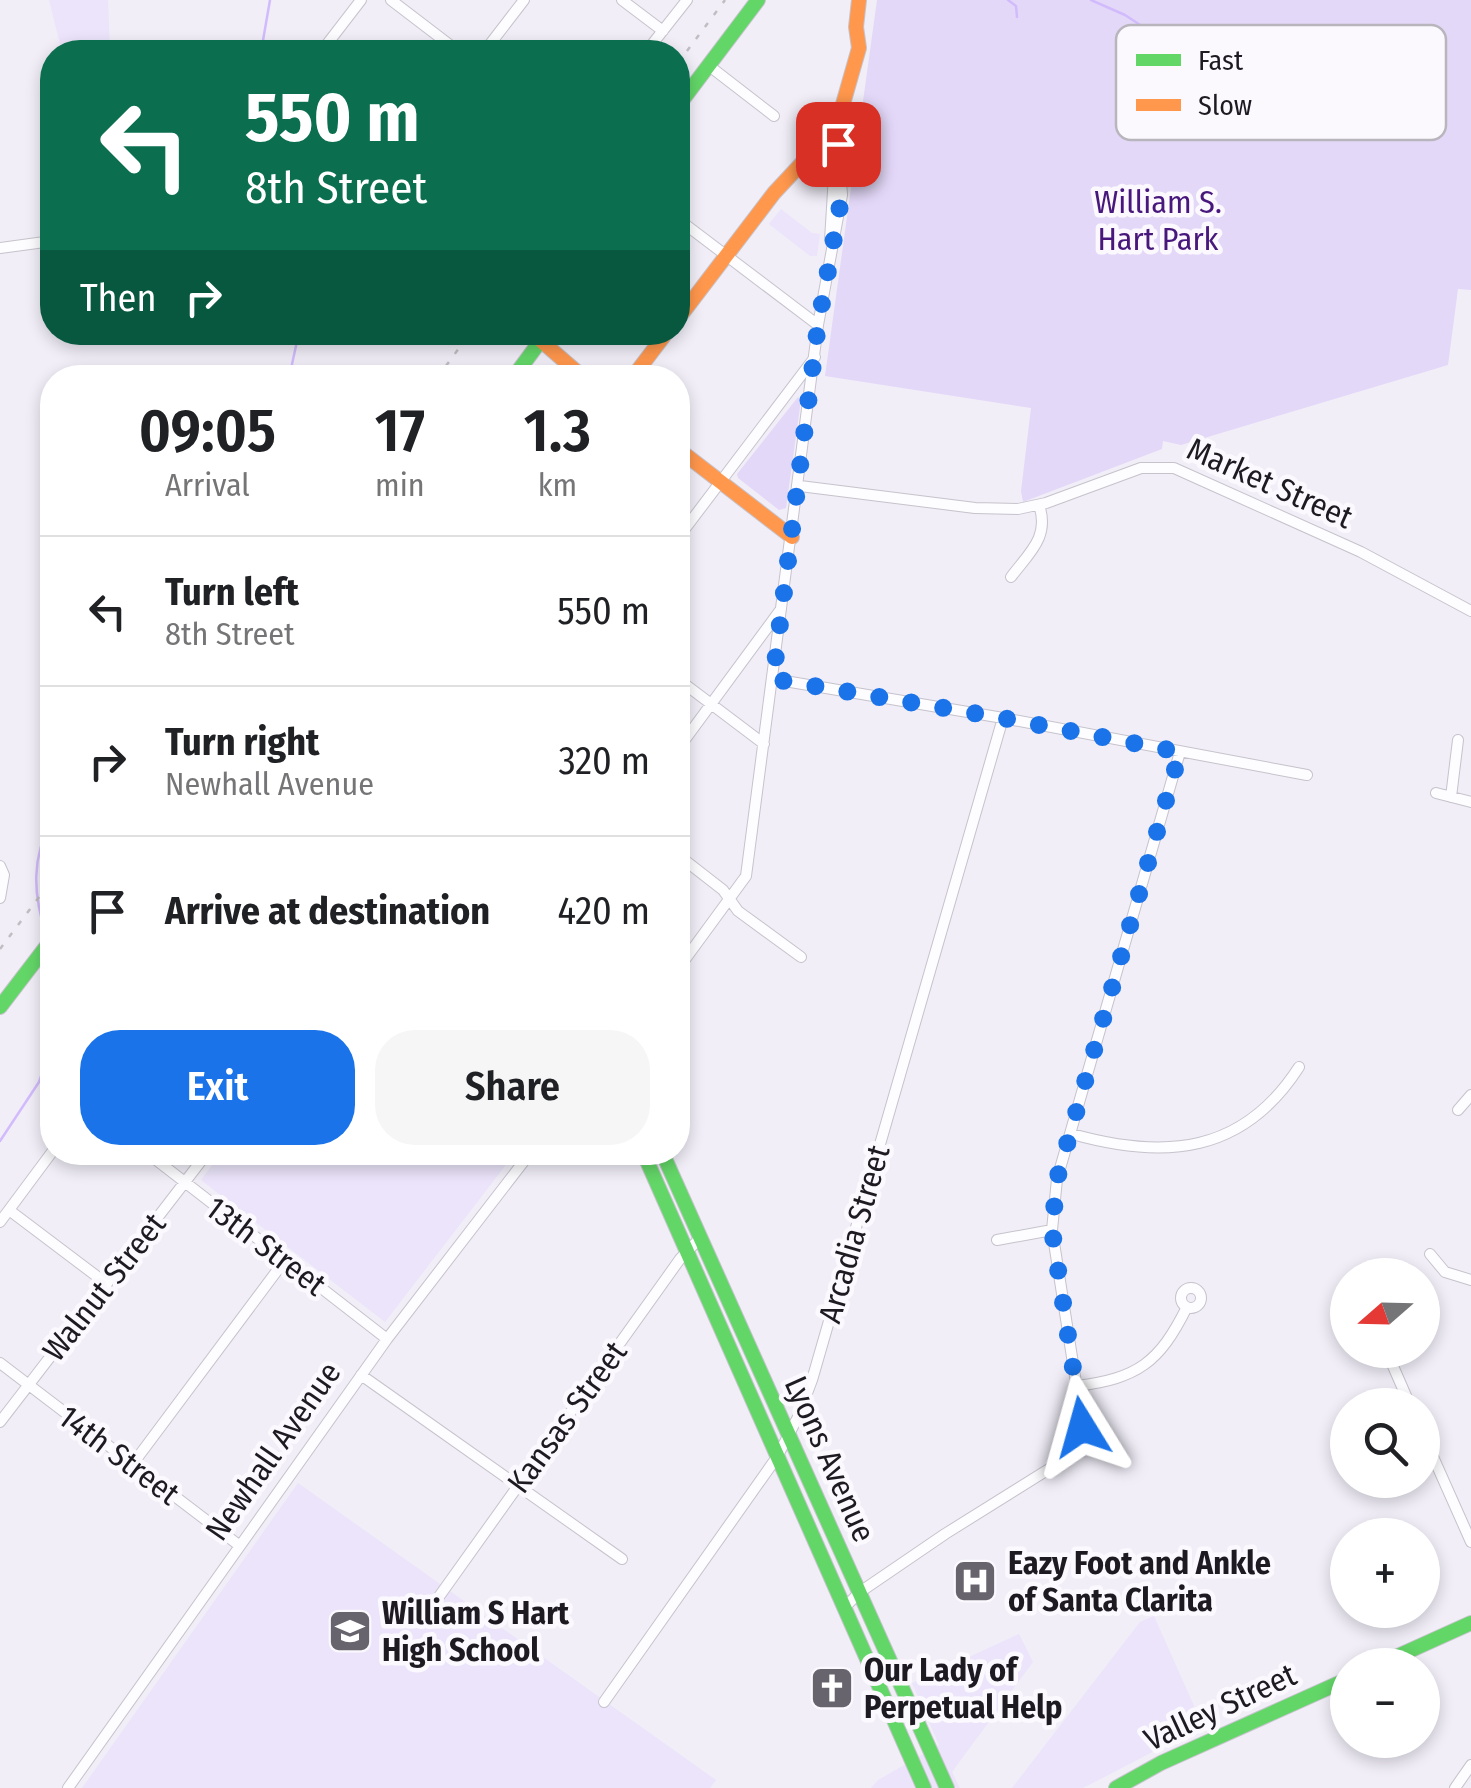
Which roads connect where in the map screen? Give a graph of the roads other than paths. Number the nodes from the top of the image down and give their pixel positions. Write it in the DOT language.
graph roads {
  1 [pos="361,0"];
  2 [pos="391,0"];
  3 [pos="524,0"];
  4 [pos="622,0"];
  5 [pos="687,0"];
  6 [pos="758,0"];
  7 [pos="860,0"];
  8 [pos="856,27"];
  9 [pos="663,32"];
  10 [pos="331,40"];
  11 [pos="443,40"];
  12 [pos="493,40"];
  13 [pos="656,40"];
  14 [pos="708,65"];
  15 [pos="690,90"];
  16 [pos="825,110"];
  17 [pos="774,116"];
  18 [pos="839,118"];
  19 [pos="805,136"];
  20 [pos="826,147"];
  21 [pos="774,193"];
  22 [pos="690,228"];
  23 [pos="40,243"];
  24 [pos="0,248"];
  25 [pos="726,255"];
  26 [pos="690,303"];
  27 [pos="818,325"];
  28 [pos="549,345"];
  29 [pos="657,345"];
  30 [pos="815,356"];
  31 [pos="570,365"];
  32 [pos="642,365"];
  33 [pos="690,458"];
  34 [pos="721,482"];
  35 [pos="800,486"];
  36 [pos="1040,505"];
  37 [pos="690,522"];
  38 [pos="792,537"];
  39 [pos="1011,577"];
  40 [pos="782,607"];
  41 [pos="1471,612"];
  42 [pos="773,679"];
  43 [pos="690,687"];
  44 [pos="711,704"];
  45 [pos="1003,718"];
  46 [pos="690,732"];
  47 [pos="1458,740"];
  48 [pos="764,744"];
  49 [pos="1180,752"];
  50 [pos="1307,776"];
  51 [pos="1436,793"];
  52 [pos="1451,797"];
  53 [pos="1471,802"];
  54 [pos="690,864"];
  55 [pos="0,866"];
  56 [pos="0,898"];
  57 [pos="730,901"];
  58 [pos="690,954"];
  59 [pos="40,955"];
  60 [pos="801,958"];
  61 [pos="0,1007"];
  62 [pos="1299,1067"];
  63 [pos="1471,1094"];
  64 [pos="1458,1110"];
  65 [pos="1072,1134"];
  66 [pos="42,1165"];
  67 [pos="161,1165"];
  68 [pos="198,1165"];
  69 [pos="521,1165"];
  70 [pos="649,1165"];
  71 [pos="668,1165"];
  72 [pos="184,1184"];
  73 [pos="9,1210"];
  74 [pos="0,1222"];
  75 [pos="1052,1230"];
  76 [pos="700,1238"];
  77 [pos="997,1240"];
  78 [pos="686,1252"];
  79 [pos="1430,1254"];
  80 [pos="286,1260"];
  81 [pos="1471,1280"];
  82 [pos="106,1284"];
  83 [pos="1186,1308"];
  84 [pos="387,1339"];
  85 [pos="0,1363"];
  86 [pos="361,1374"];
  87 [pos="28,1386"];
  88 [pos="1077,1386"];
  89 [pos="0,1422"];
  90 [pos="788,1434"];
  91 [pos="777,1457"];
  92 [pos="132,1465"];
  93 [pos="1440,1472"];
  94 [pos="518,1485"];
  95 [pos="1471,1542"];
  96 [pos="240,1546"];
  97 [pos="622,1559"];
  98 [pos="860,1592"];
  99 [pos="438,1598"];
  100 [pos="845,1606"];
  101 [pos="1471,1623"];
  102 [pos="1416,1648"];
  103 [pos="1330,1687"];
  104 [pos="604,1702"];
  105 [pos="1471,1765"];
  106 [pos="68,1788"];
  107 [pos="924,1788"];
  108 [pos="946,1788"];
  109 [pos="1116,1788"];
  110 [pos="1454,1788"];
  1 -- 10 [label="street"];
  2 -- 11 [label="street"];
  3 -- 12 [label="street"];
  4 -- 9 [label="street"];
  5 -- 9 [label="street"];
  6 -- 14 [label="main road"];
  7 -- 8 [label="main road"];
  8 -- 16 [label="main road"];
  8 -- 18 [label="main road"];
  9 -- 13 [label="street"];
  14 -- 15 [label="main road"];
  14 -- 17 [label="street"];
  16 -- 18 [label="main road"];
  16 -- 19 [label="main road"];
  18 -- 20 [label="main road"];
  19 -- 20 [label="main road"];
  19 -- 21 [label="main road"];
  20 -- 21 [label="main road"];
  20 -- 27 [label="street"];
  21 -- 25 [label="main road"];
  22 -- 25 [label="street"];
  23 -- 24 [label="street"];
  25 -- 26 [label="main road"];
  25 -- 27 [label="street"];
  27 -- 30 [label="street"];
  28 -- 31 [label="main road"];
  29 -- 32 [label="main road"];
  30 -- 34 [label="street"];
  30 -- 35 [label="street"];
  33 -- 34 [label="main road"];
  34 -- 37 [label="street"];
  34 -- 38 [label="main road"];
  35 -- 36 [label="street, Market Street"];
  35 -- 38 [label="street"];
  36 -- 39 [label="street"];
  36 -- 41 [label="street, Market Street"];
  38 -- 40 [label="street"];
  40 -- 42 [label="street"];
  40 -- 44 [label="street"];
  42 -- 45 [label="street"];
  42 -- 48 [label="street"];
  43 -- 44 [label="street"];
  44 -- 46 [label="street"];
  44 -- 48 [label="street"];
  45 -- 49 [label="street"];
  45 -- 90 [label="street, Arcadia Street"];
  47 -- 52 [label="street"];
  48 -- 57 [label="street"];
  49 -- 50 [label="street"];
  49 -- 65 [label="street"];
  51 -- 52 [label="street"];
  52 -- 53 [label="street"];
  54 -- 57 [label="street"];
  55 -- 56 [label="street"];
  57 -- 58 [label="street"];
  57 -- 60 [label="street"];
  59 -- 61 [label="main road"];
  62 -- 65 [label="street"];
  63 -- 64 [label="street"];
  65 -- 75 [label="street"];
  66 -- 73 [label="street"];
  67 -- 72 [label="street, 13th Street"];
  68 -- 72 [label="street, Walnut Street"];
  69 -- 84 [label="street, Newhall Avenue"];
  70 -- 78 [label="main road, Lyons Avenue"];
  71 -- 76 [label="main road, Lyons Avenue"];
  72 -- 80 [label="street, 13th Street"];
  72 -- 82 [label="street, Walnut Street"];
  73 -- 74 [label="street"];
  73 -- 82 [label="street"];
  75 -- 77 [label="street"];
  75 -- 88 [label="street"];
  76 -- 78 [label="street, Kansas Street"];
  76 -- 90 [label="main road, Lyons Avenue"];
  78 -- 91 [label="main road, Lyons Avenue"];
  78 -- 94 [label="street, Kansas Street"];
  79 -- 81 [label="street"];
  80 -- 84 [label="street, 13th Street"];
  80 -- 92 [label="street"];
  82 -- 87 [label="street, Walnut Street"];
  83 -- 88 [label="street"];
  84 -- 86 [label="street, Newhall Avenue"];
  85 -- 87 [label="street, 14th Street"];
  86 -- 94 [label="street"];
  86 -- 96 [label="street, Newhall Avenue"];
  87 -- 89 [label="street, Walnut Street"];
  87 -- 92 [label="street, 14th Street"];
  88 -- 98 [label="street"];
  90 -- 91 [label="street, Arcadia Street"];
  90 -- 98 [label="main road, Lyons Avenue"];
  91 -- 100 [label="main road, Lyons Avenue"];
  91 -- 104 [label="street, Arcadia Street"];
  92 -- 96 [label="street, 14th Street"];
  93 -- 95 [label="street"];
  94 -- 97 [label="street"];
  94 -- 99 [label="street, Kansas Street"];
  96 -- 106 [label="street, Newhall Avenue"];
  98 -- 100 [label="street"];
  98 -- 108 [label="main road, Lyons Avenue"];
  100 -- 107 [label="main road, Lyons Avenue"];
  101 -- 102 [label="main road"];
  103 -- 109 [label="main road, Valley Street"];
  105 -- 110 [label="street"];
}
